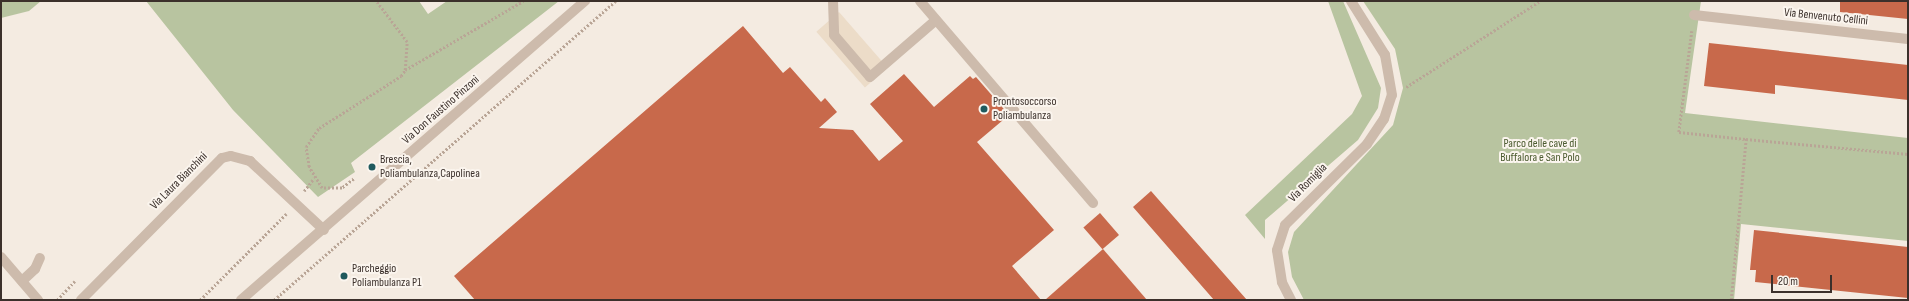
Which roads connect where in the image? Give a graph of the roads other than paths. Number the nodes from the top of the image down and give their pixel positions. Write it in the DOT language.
graph roads {
  1 [pos="585,1"];
  2 [pos="833,1"];
  3 [pos="920,1"];
  4 [pos="1351,1"];
  5 [pos="1694,15"];
  6 [pos="936,20"];
  7 [pos="1908,39"];
  8 [pos="1093,203"];
  9 [pos="324,230"];
  10 [pos="1,257"];
  11 [pos="40,258"];
  12 [pos="22,281"];
  13 [pos="38,300"];
  14 [pos="81,300"];
  15 [pos="241,300"];
  16 [pos="1292,300"];
  1 -- 9 [label="street, Via Don Faustino Pinzoni"];
  2 -- 6 [label="street"];
  3 -- 6 [label="street"];
  4 -- 16 [label="street, Via Romiglia"];
  5 -- 7 [label="street, Via Benvenuto Cellini"];
  6 -- 8 [label="street"];
  9 -- 14 [label="street, Via Laura Bianchini"];
  9 -- 15 [label="street, Via Don Faustino Pinzoni"];
  10 -- 12 [label="street"];
  11 -- 12 [label="street"];
  12 -- 13 [label="street"];
}
